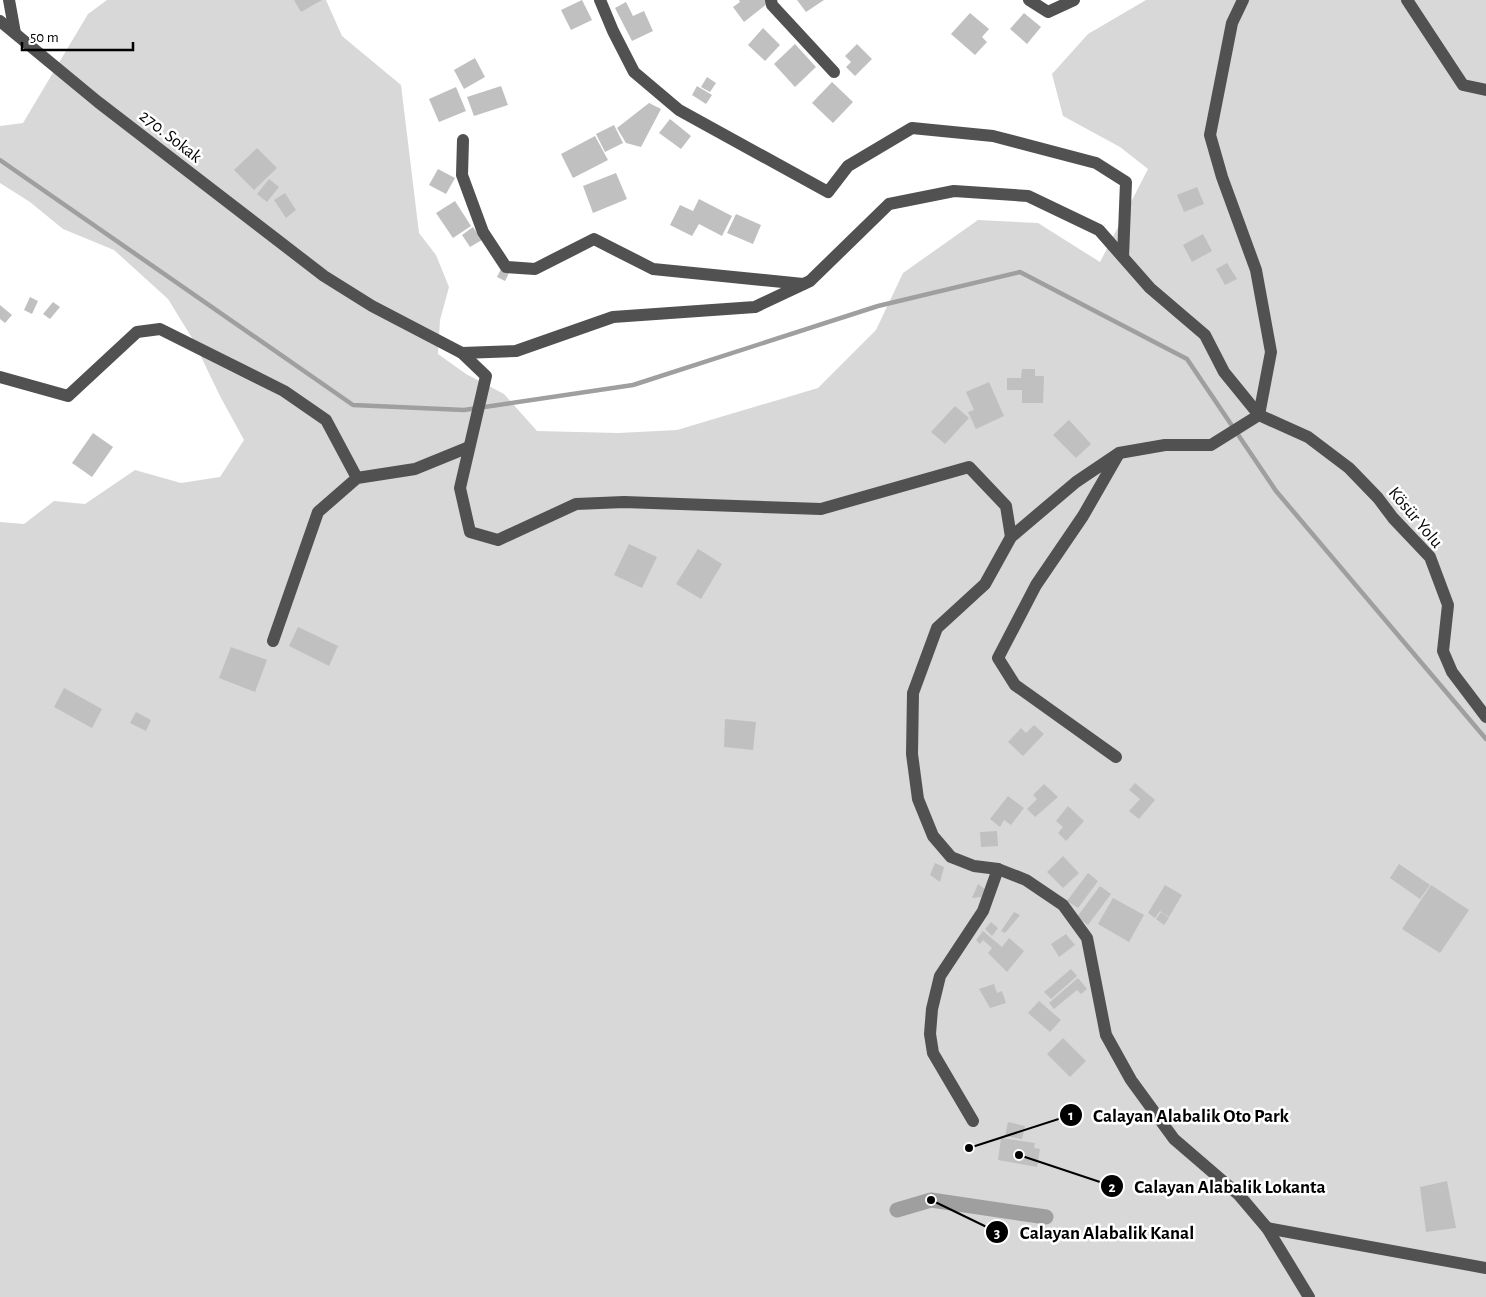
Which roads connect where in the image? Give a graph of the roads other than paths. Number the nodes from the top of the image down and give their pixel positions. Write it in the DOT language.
graph roads {
  1 [pos="9,0"];
  2 [pos="600,0"];
  3 [pos="771,0"];
  4 [pos="1029,0"];
  5 [pos="1074,0"];
  6 [pos="1243,0"];
  7 [pos="1407,0"];
  8 [pos="0,21"];
  9 [pos="15,33"];
  10 [pos="834,72"];
  11 [pos="1486,90"];
  12 [pos="463,140"];
  13 [pos="1123,257"];
  14 [pos="803,284"];
  15 [pos="462,353"];
  16 [pos="0,377"];
  17 [pos="1259,415"];
  18 [pos="469,447"];
  19 [pos="1120,453"];
  20 [pos="357,478"];
  21 [pos="1011,537"];
  22 [pos="273,641"];
  23 [pos="1486,717"];
  24 [pos="1116,757"];
  25 [pos="998,869"];
  26 [pos="972,1121"];
  27 [pos="1267,1228"];
  28 [pos="1486,1268"];
  29 [pos="1309,1297"];
  1 -- 9 [label="street"];
  2 -- 13 [label="street"];
  3 -- 10 [label="street"];
  4 -- 5 [label="street"];
  6 -- 17 [label="street"];
  7 -- 11 [label="street"];
  8 -- 9 [label="street, 270. Sokak"];
  9 -- 15 [label="street, 270. Sokak"];
  12 -- 14 [label="street"];
  13 -- 14 [label="street"];
  13 -- 17 [label="street"];
  14 -- 15 [label="street"];
  15 -- 18 [label="street"];
  16 -- 20 [label="street"];
  17 -- 19 [label="street"];
  17 -- 23 [label="street, Kösür Yolu"];
  18 -- 20 [label="street"];
  18 -- 21 [label="street"];
  19 -- 21 [label="street"];
  19 -- 24 [label="street"];
  20 -- 22 [label="street"];
  21 -- 25 [label="street"];
  25 -- 26 [label="street"];
  25 -- 27 [label="street"];
  27 -- 28 [label="street"];
  27 -- 29 [label="street"];
}
